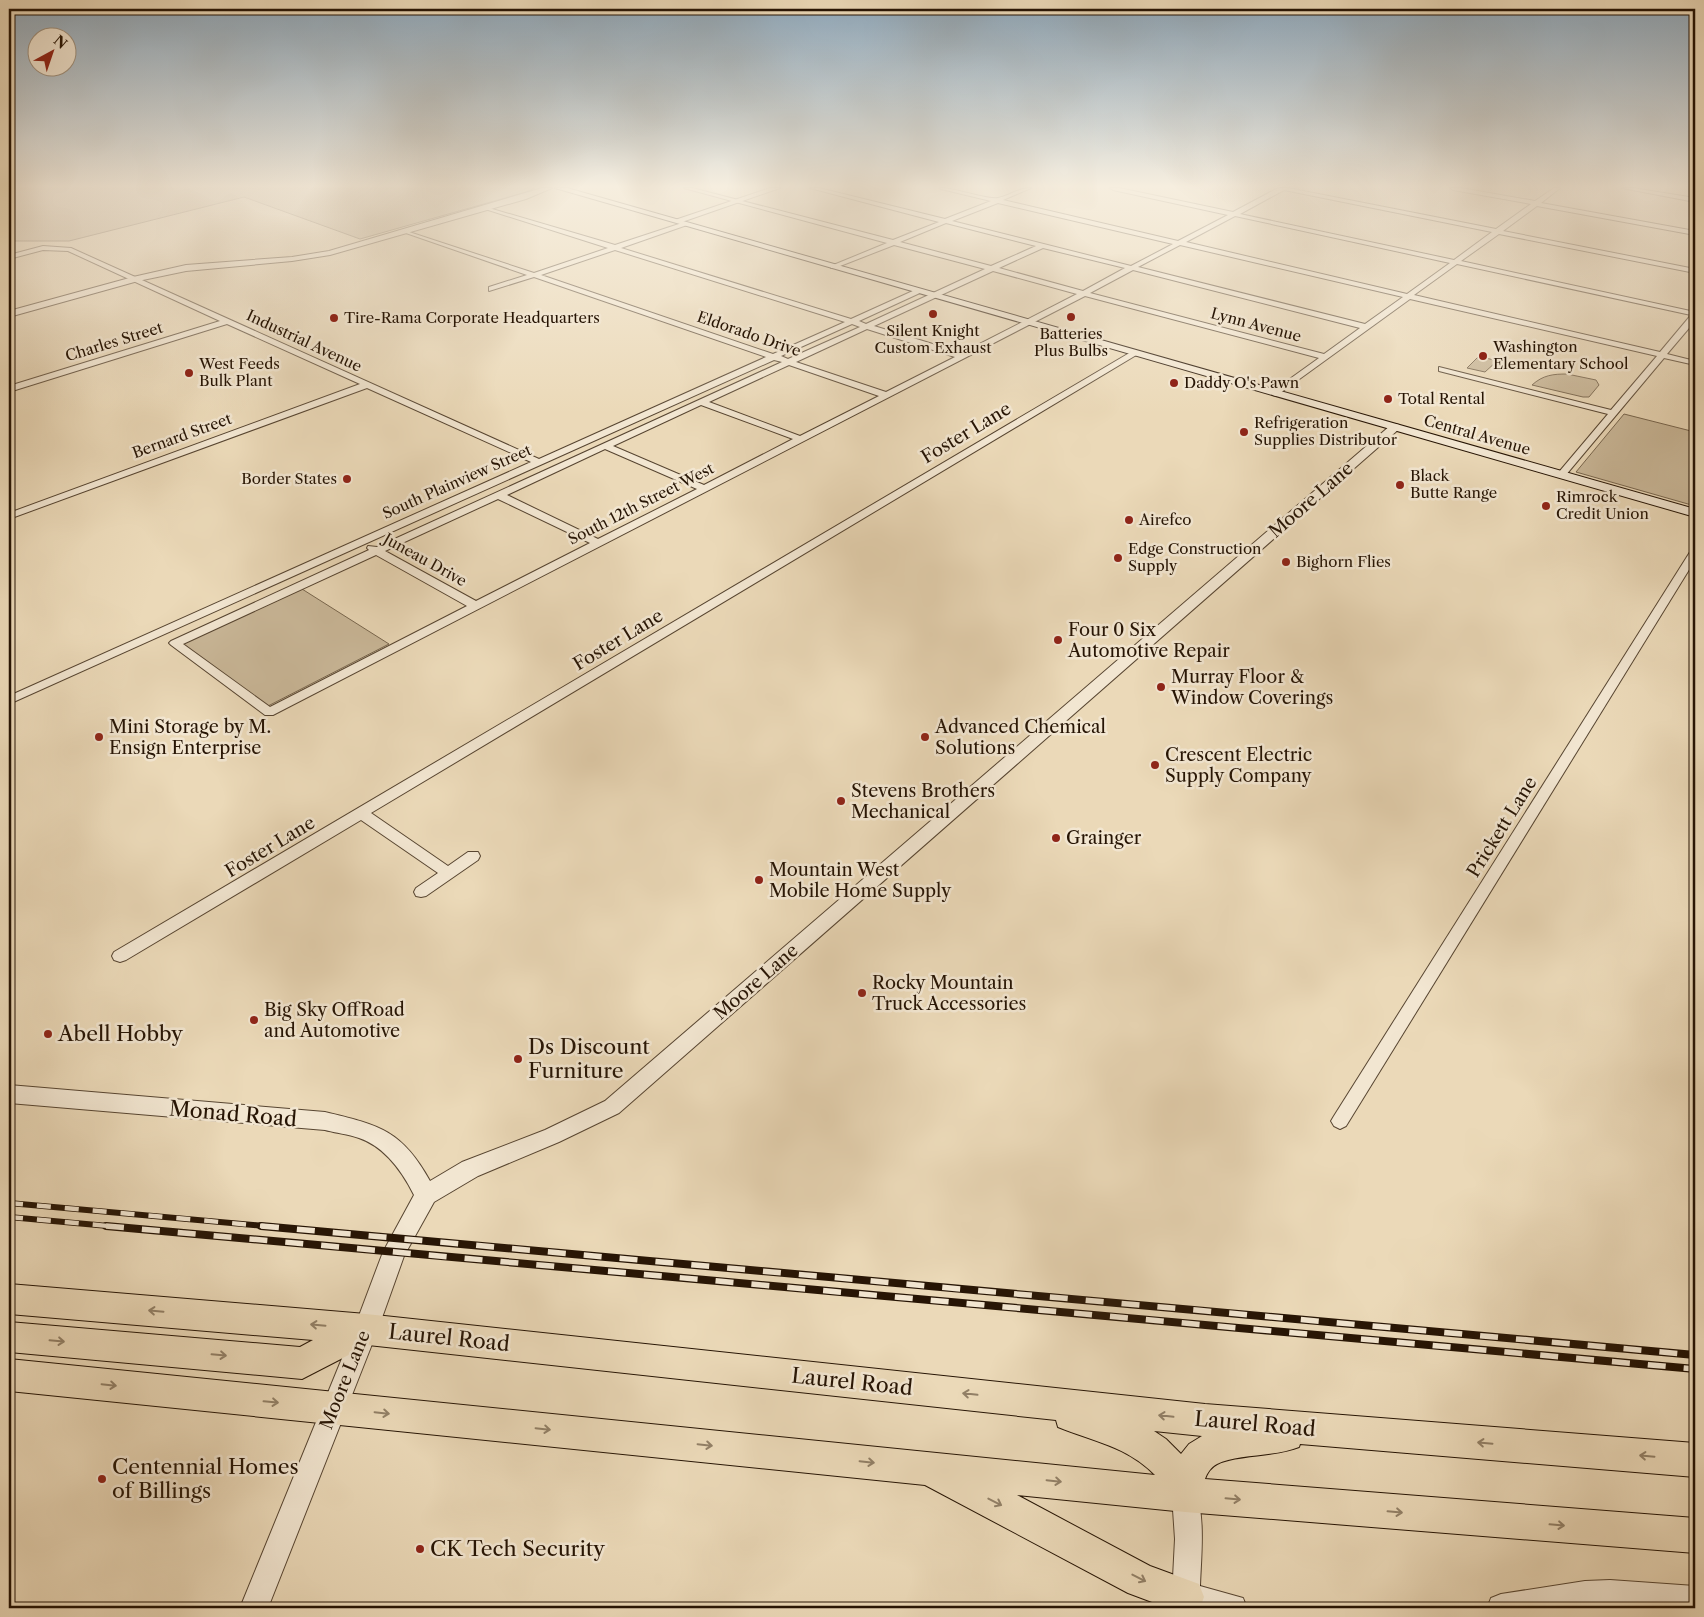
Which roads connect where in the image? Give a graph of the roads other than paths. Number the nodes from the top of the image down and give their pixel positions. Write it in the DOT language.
graph roads {
  1 [pos="102,263"];
  2 [pos="237,263"];
  3 [pos="499,263"];
  4 [pos="568,263"];
  5 [pos="665,263"];
  6 [pos="822,263"];
  7 [pos="843,263"];
  8 [pos="970,263"];
  9 [pos="1003,263"];
  10 [pos="1118,263"];
  11 [pos="1139,263"];
  12 [pos="1267,263"];
  13 [pos="1454,263"];
  14 [pos="1463,263"];
  15 [pos="1658,263"];
  16 [pos="834,267"];
  17 [pos="1132,267"];
  18 [pos="991,269"];
  19 [pos="1695,271"];
  20 [pos="533,275"];
  21 [pos="136,279"];
  22 [pos="492,289"];
  23 [pos="918,292"];
  24 [pos="1082,293"];
  25 [pos="933,296"];
  26 [pos="1408,296"];
  27 [pos="9,314"];
  28 [pos="1695,315"];
  29 [pos="227,321"];
  30 [pos="853,321"];
  31 [pos="1027,323"];
  32 [pos="868,326"];
  33 [pos="1367,326"];
  34 [pos="1134,354"];
  35 [pos="962,356"];
  36 [pos="1662,356"];
  37 [pos="774,357"];
  38 [pos="1325,357"];
  39 [pos="789,362"];
  40 [pos="1695,364"];
  41 [pos="1442,369"];
  42 [pos="366,385"];
  43 [pos="9,389"];
  44 [pos="1276,393"];
  45 [pos="886,395"];
  46 [pos="702,402"];
  47 [pos="1614,413"];
  48 [pos="1395,427"];
  49 [pos="800,439"];
  50 [pos="605,446"];
  51 [pos="538,462"];
  52 [pos="1562,474"];
  53 [pos="704,488"];
  54 [pos="499,495"];
  55 [pos="1695,513"];
  56 [pos="9,516"];
  57 [pos="360,541"];
  58 [pos="598,543"];
  59 [pos="377,551"];
  60 [pos="1695,552"];
  61 [pos="476,606"];
  62 [pos="9,700"];
  63 [pos="269,712"];
  64 [pos="362,813"];
  65 [pos="473,856"];
  66 [pos="448,873"];
  67 [pos="422,892"];
  68 [pos="120,956"];
  69 [pos="9,1094"];
  70 [pos="1340,1121"];
  71 [pos="426,1195"];
  72 [pos="9,1299"];
  73 [pos="366,1329"];
  74 [pos="9,1337"];
  75 [pos="9,1375"];
  76 [pos="1009,1399"];
  77 [pos="333,1408"];
  78 [pos="1322,1430"];
  79 [pos="1695,1460"];
  80 [pos="919,1467"];
  81 [pos="1185,1495"];
  82 [pos="1695,1536"];
  83 [pos="1695,1600"];
  84 [pos="1184,1603"];
  85 [pos="254,1608"];
  86 [pos="1233,1608"];
  87 [pos="1501,1608"];
  1 -- 21 [label="street, Industrial Avenue"];
  2 -- 21 [label="street"];
  3 -- 20 [label="street, Eldorado Drive"];
  4 -- 20 [label="street"];
  5 -- 30 [label="street"];
  6 -- 16 [label="main road, Central Avenue"];
  7 -- 16 [label="street"];
  8 -- 18 [label="street, Lynn Avenue"];
  9 -- 18 [label="street, South Plainview Street"];
  10 -- 17 [label="street"];
  11 -- 17 [label="street, South 12th Street West"];
  12 -- 26 [label="street"];
  13 -- 26 [label="street"];
  14 -- 28 [label="street"];
  15 -- 19 [label="street"];
  16 -- 23 [label="main road, Central Avenue"];
  17 -- 24 [label="street, South 12th Street West"];
  17 -- 33 [label="street"];
  18 -- 24 [label="street, Lynn Avenue"];
  18 -- 25 [label="street, South Plainview Street"];
  20 -- 22 [label="street"];
  20 -- 37 [label="street, Eldorado Drive"];
  21 -- 27 [label="street"];
  21 -- 29 [label="street, Industrial Avenue"];
  23 -- 25 [label="main road, Central Avenue"];
  23 -- 30 [label="street, South Plainview Street"];
  24 -- 31 [label="street, South 12th Street West"];
  24 -- 38 [label="street, Lynn Avenue"];
  25 -- 31 [label="main road, Central Avenue"];
  25 -- 32 [label="street, South Plainview Street"];
  26 -- 33 [label="street"];
  26 -- 36 [label="street"];
  28 -- 36 [label="street"];
  29 -- 42 [label="street, Industrial Avenue"];
  29 -- 43 [label="street, Charles Street"];
  30 -- 32 [label="street"];
  30 -- 37 [label="street, South Plainview Street"];
  31 -- 34 [label="main road, Central Avenue"];
  31 -- 35 [label="street, South 12th Street West"];
  32 -- 35 [label="street"];
  32 -- 39 [label="street, South Plainview Street"];
  33 -- 38 [label="street"];
  34 -- 44 [label="main road, Central Avenue"];
  34 -- 64 [label="street, Foster Lane"];
  35 -- 45 [label="street, South 12th Street West"];
  36 -- 40 [label="street"];
  36 -- 47 [label="street"];
  37 -- 39 [label="street, Eldorado Drive"];
  37 -- 51 [label="street, South Plainview Street"];
  38 -- 44 [label="street"];
  39 -- 45 [label="street, Eldorado Drive"];
  39 -- 46 [label="street, South Plainview Street"];
  41 -- 47 [label="street"];
  42 -- 51 [label="street, Industrial Avenue"];
  42 -- 56 [label="street, Bernard Street"];
  44 -- 48 [label="main road, Central Avenue"];
  45 -- 49 [label="street, South 12th Street West"];
  46 -- 49 [label="street"];
  46 -- 50 [label="street, South Plainview Street"];
  47 -- 52 [label="street"];
  48 -- 52 [label="main road, Central Avenue"];
  48 -- 71 [label="street, Moore Lane"];
  49 -- 53 [label="street, South 12th Street West"];
  50 -- 53 [label="street"];
  50 -- 54 [label="street, South Plainview Street"];
  51 -- 57 [label="street, South Plainview Street"];
  52 -- 55 [label="main road, Central Avenue"];
  53 -- 58 [label="street, South 12th Street West"];
  54 -- 58 [label="street"];
  54 -- 59 [label="street, South Plainview Street"];
  57 -- 59 [label="street, Juneau Drive"];
  57 -- 62 [label="street, South Plainview Street"];
  58 -- 61 [label="street, South 12th Street West"];
  59 -- 61 [label="street, Juneau Drive"];
  59 -- 63 [label="street, South Plainview Street"];
  60 -- 70 [label="street, Prickett Lane"];
  61 -- 63 [label="street, South 12th Street West"];
  64 -- 66 [label="street"];
  64 -- 68 [label="street, Foster Lane"];
  65 -- 66 [label="street"];
  66 -- 67 [label="street"];
  69 -- 71 [label="street, Monad Road"];
  71 -- 73 [label="street, Moore Lane"];
  73 -- 72 [label="main road, Laurel Road, one-way"];
  74 -- 73 [label="main road, one-way"];
  76 -- 73 [label="main road, Laurel Road, one-way"];
  73 -- 77 [label="street, Moore Lane"];
  75 -- 77 [label="main road, one-way"];
  78 -- 76 [label="main road, Laurel Road, one-way"];
  76 -- 81 [label="main road"];
  77 -- 80 [label="main road, one-way"];
  77 -- 85 [label="street, Moore Lane"];
  79 -- 78 [label="main road, Laurel Road, one-way"];
  78 -- 81 [label="main road"];
  80 -- 81 [label="main road, one-way"];
  80 -- 84 [label="main road, one-way"];
  81 -- 82 [label="main road, one-way"];
  81 -- 84 [label="street"];
  83 -- 87 [label="street"];
  84 -- 86 [label="street"];
}
